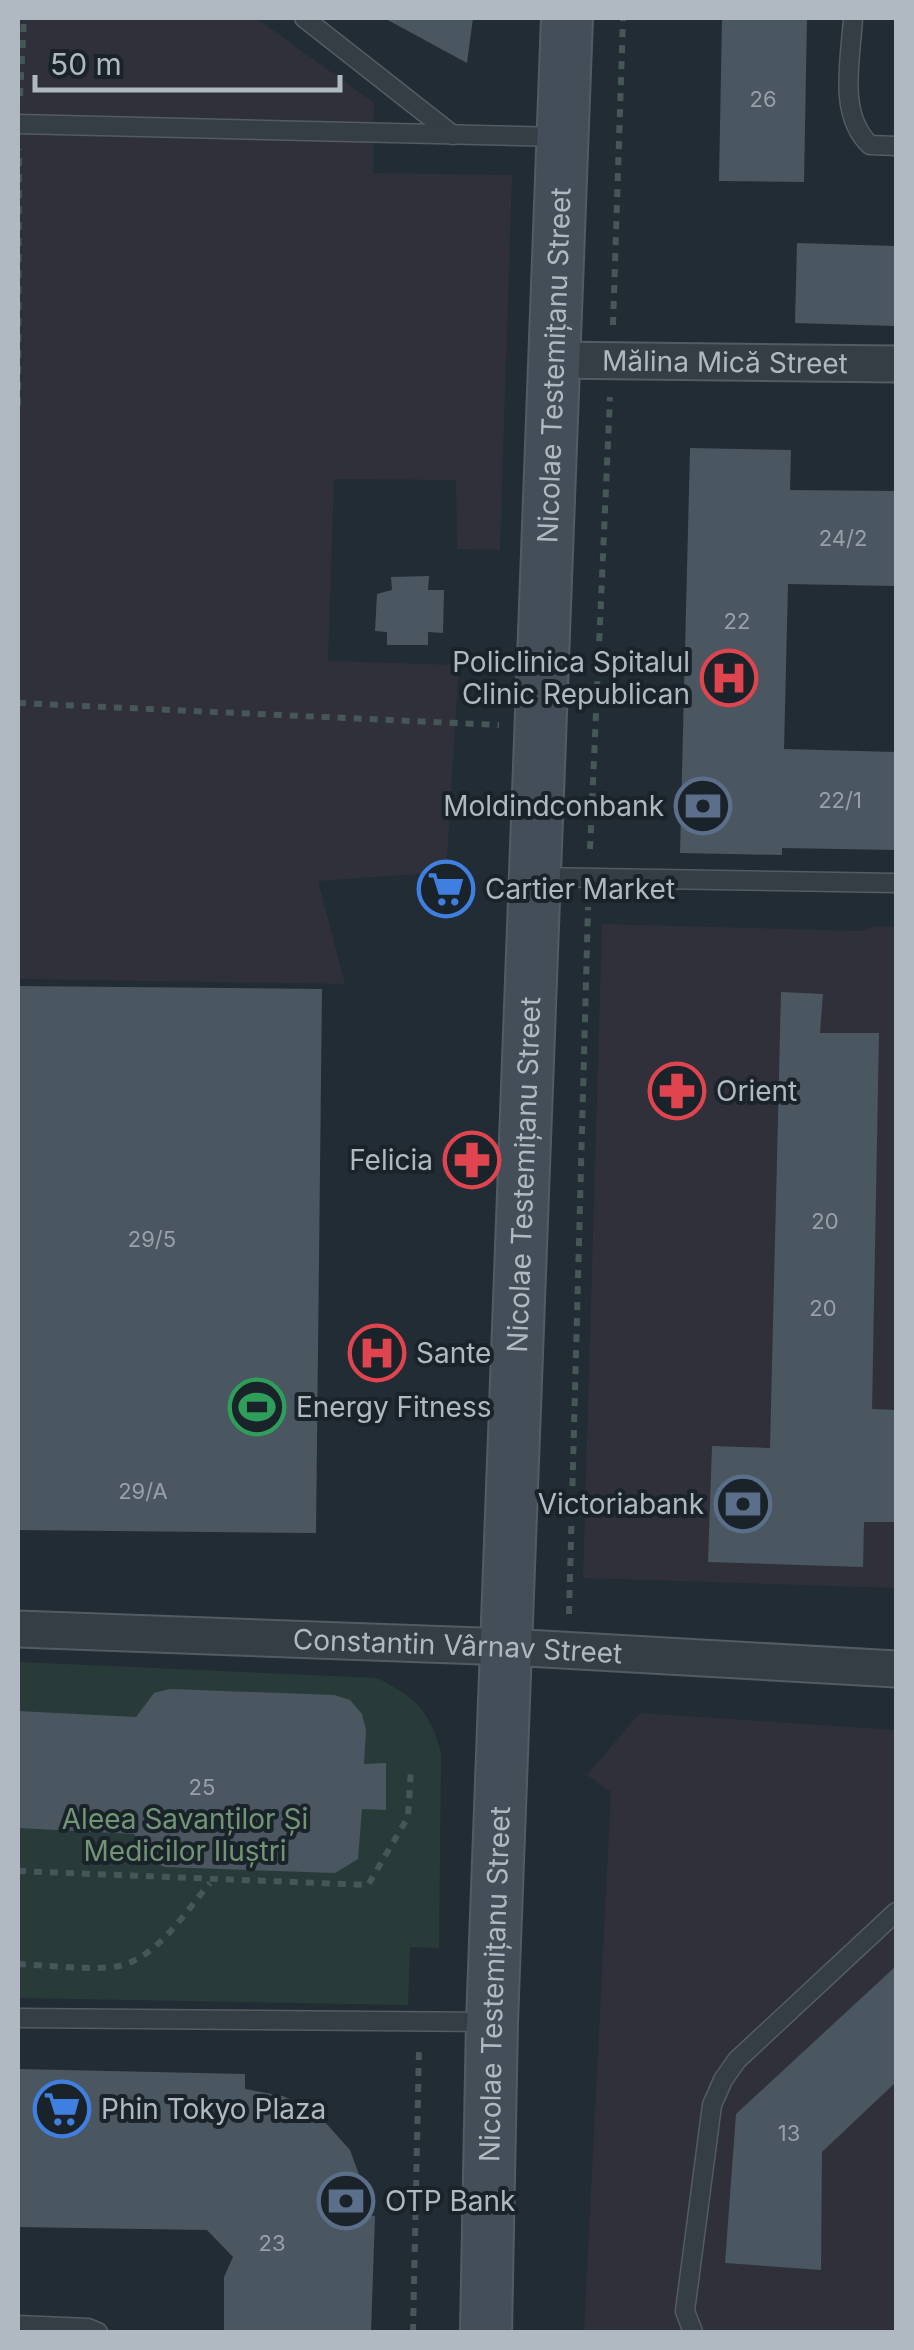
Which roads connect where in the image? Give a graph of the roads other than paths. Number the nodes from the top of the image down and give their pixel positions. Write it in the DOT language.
graph roads {
  1 [pos="304,18"];
  2 [pos="567,18"];
  3 [pos="853,18"];
  4 [pos="18,124"];
  5 [pos="454,135"];
  6 [pos="562,137"];
  7 [pos="896,146"];
  8 [pos="552,360"];
  9 [pos="896,364"];
  10 [pos="534,877"];
  11 [pos="896,883"];
  12 [pos="18,1629"];
  13 [pos="508,1647"];
  14 [pos="896,1669"];
  15 [pos="896,1912"];
  16 [pos="18,2018"];
  17 [pos="492,2022"];
  18 [pos="18,2325"];
  19 [pos="98,2332"];
  20 [pos="486,2332"];
  21 [pos="694,2332"];
  1 -- 5 [label="lane"];
  2 -- 6 [label="main road, Nicolae Testemițanu Street"];
  3 -- 7 [label="lane"];
  4 -- 5 [label="lane"];
  5 -- 6 [label="lane"];
  6 -- 8 [label="main road, Nicolae Testemițanu Street"];
  8 -- 9 [label="street, Mălina Mică Street"];
  8 -- 10 [label="main road, Nicolae Testemițanu Street"];
  10 -- 11 [label="lane"];
  10 -- 13 [label="main road, Nicolae Testemițanu Street"];
  12 -- 13 [label="street, Constantin Vârnav Street"];
  13 -- 14 [label="street, Constantin Vârnav Street"];
  13 -- 17 [label="main road, Nicolae Testemițanu Street"];
  15 -- 21 [label="lane"];
  16 -- 17 [label="lane"];
  17 -- 20 [label="main road, Nicolae Testemițanu Street"];
  18 -- 19 [label="lane"];
}
